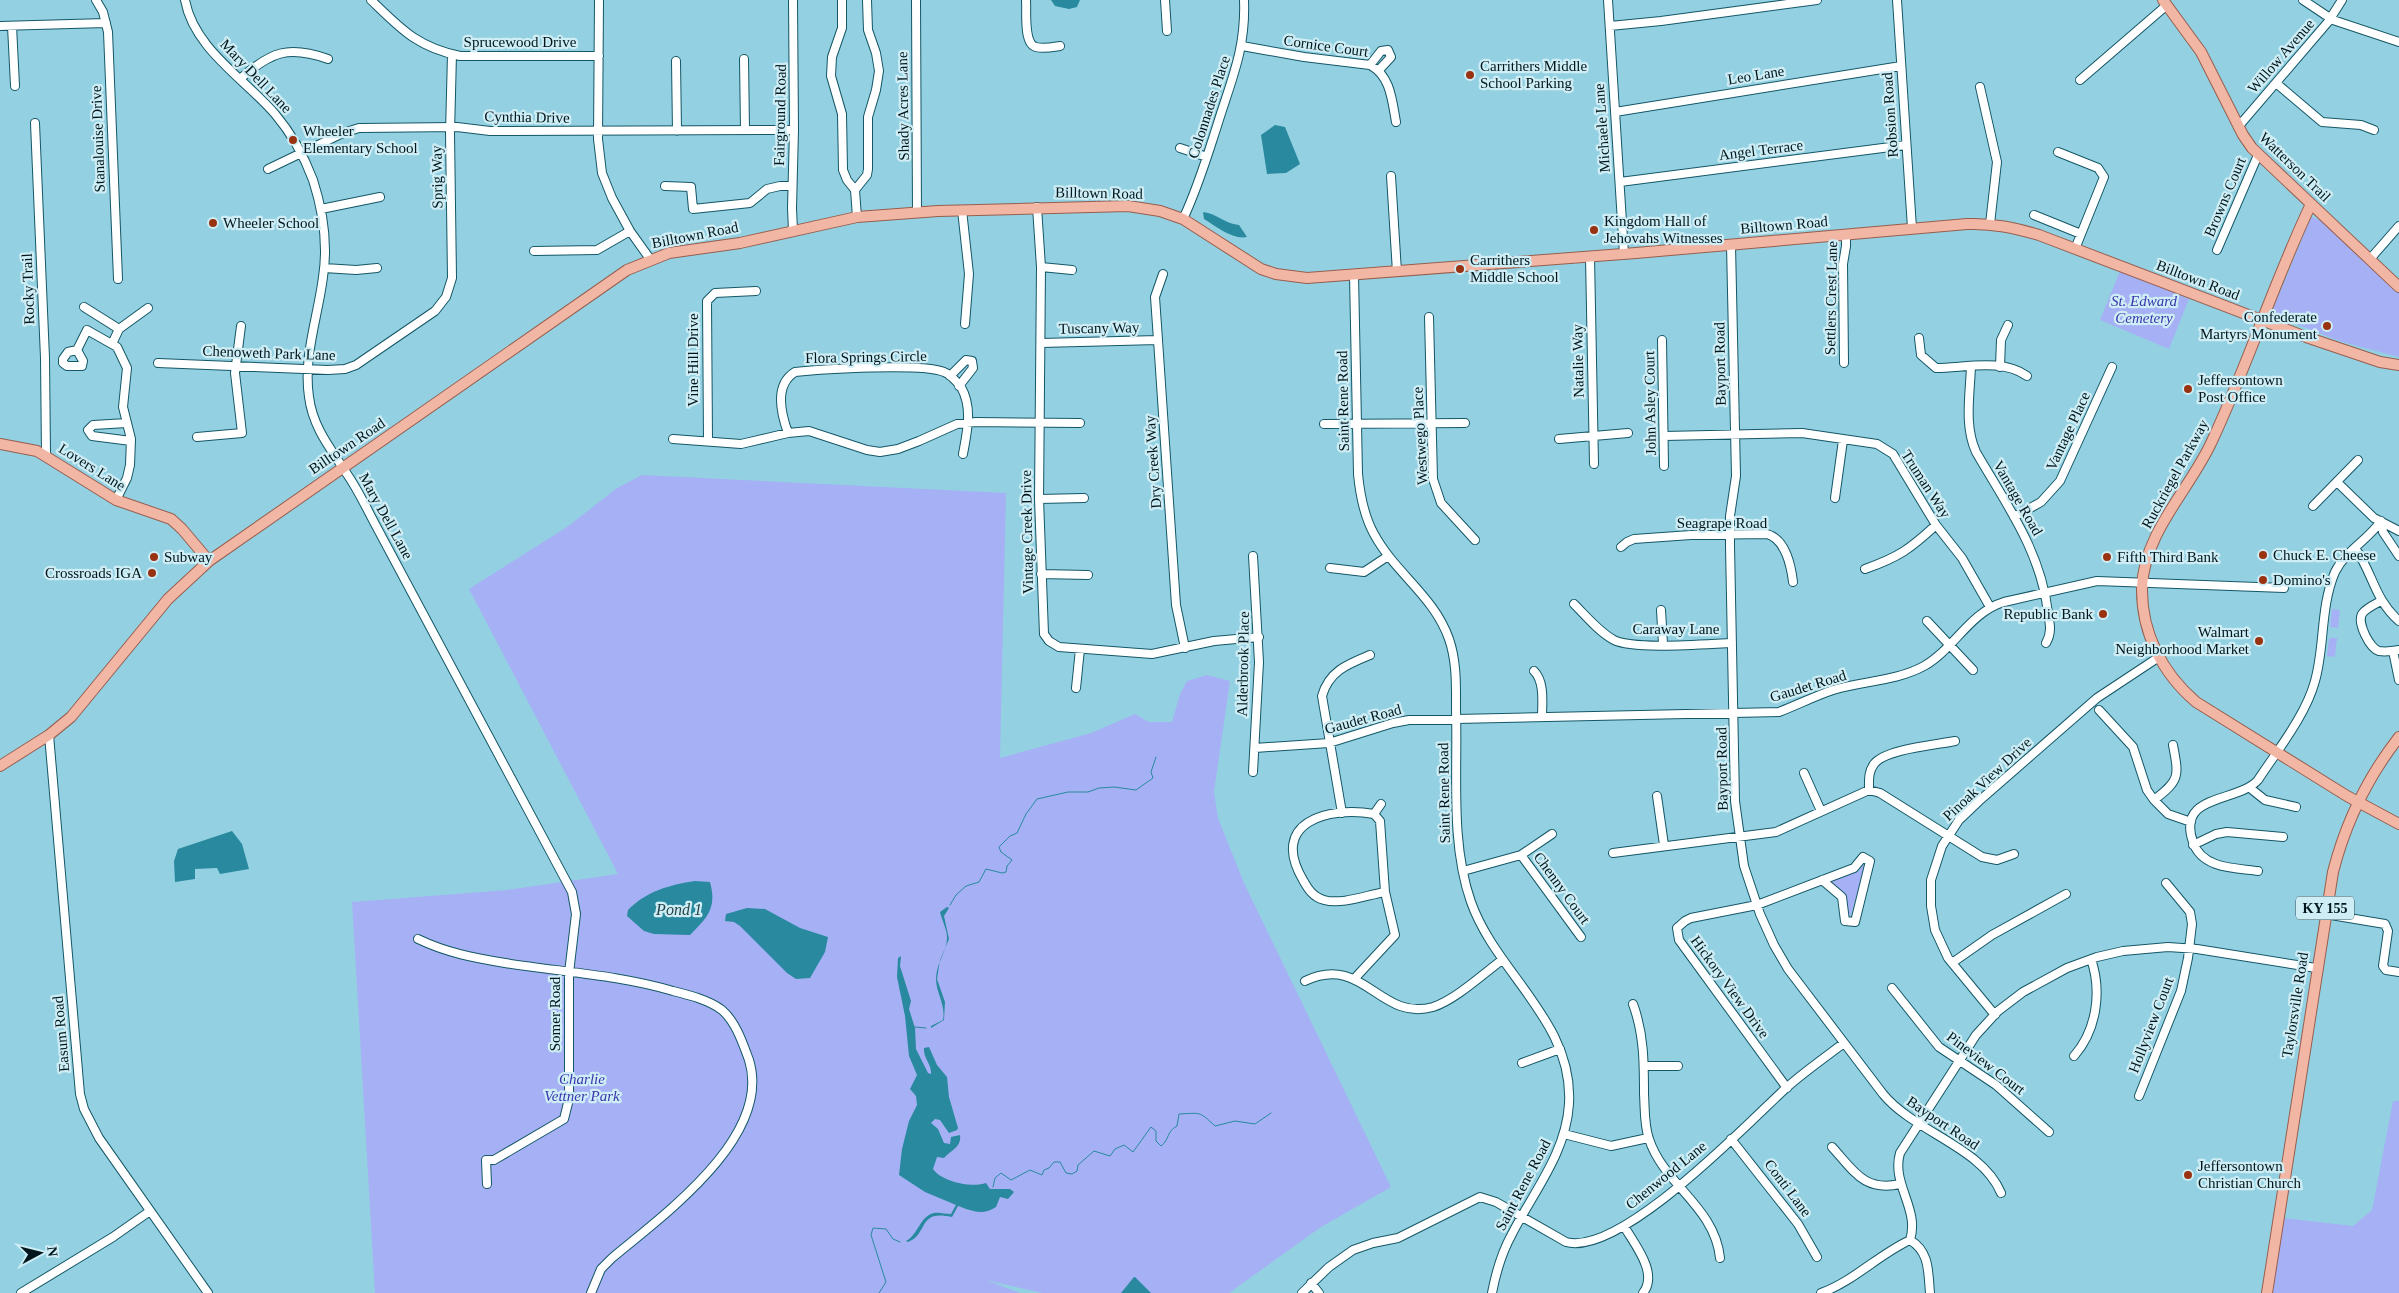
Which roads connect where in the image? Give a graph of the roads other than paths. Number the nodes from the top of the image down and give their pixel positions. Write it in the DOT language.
graph roads {
  1 [pos="96,0"];
  2 [pos="185,0"];
  3 [pos="370,0"];
  4 [pos="599,0"];
  5 [pos="794,0"];
  6 [pos="842,0"];
  7 [pos="867,0"];
  8 [pos="916,0"];
  9 [pos="1026,0"];
  10 [pos="1165,0"];
  11 [pos="1244,0"];
  12 [pos="1608,0"];
  13 [pos="1817,0"];
  14 [pos="1896,0"];
  15 [pos="2303,0"];
  16 [pos="2342,0"];
  17 [pos="2165,3"];
  18 [pos="2331,18"];
  19 [pos="106,23"];
  20 [pos="0,26"];
  21 [pos="12,26"];
  22 [pos="1610,26"];
  23 [pos="1167,31"];
  24 [pos="2399,42"];
  25 [pos="1060,46"];
  26 [pos="1242,46"];
  27 [pos="452,54"];
  28 [pos="599,56"];
  29 [pos="328,59"];
  30 [pos="744,59"];
  31 [pos="676,61"];
  32 [pos="1370,65"];
  33 [pos="1901,66"];
  34 [pos="1379,70"];
  35 [pos="241,78"];
  36 [pos="2080,80"];
  37 [pos="2276,83"];
  38 [pos="15,86"];
  39 [pos="1980,87"];
  40 [pos="1615,112"];
  41 [pos="1396,122"];
  42 [pos="35,123"];
  43 [pos="450,127"];
  44 [pos="2238,127"];
  45 [pos="745,130"];
  46 [pos="794,130"];
  47 [pos="2374,130"];
  48 [pos="598,131"];
  49 [pos="677,131"];
  50 [pos="1906,145"];
  51 [pos="1180,148"];
  52 [pos="2058,152"];
  53 [pos="301,154"];
  54 [pos="2258,155"];
  55 [pos="1207,157"];
  56 [pos="268,170"];
  57 [pos="1391,176"];
  58 [pos="1620,182"];
  59 [pos="666,186"];
  60 [pos="792,186"];
  61 [pos="855,190"];
  62 [pos="380,197"];
  63 [pos="2311,204"];
  64 [pos="1037,207"];
  65 [pos="321,209"];
  66 [pos="962,210"];
  67 [pos="918,212"];
  68 [pos="2034,215"];
  69 [pos="857,217"];
  70 [pos="1183,219"];
  71 [pos="1990,224"];
  72 [pos="2399,226"];
  73 [pos="1912,228"];
  74 [pos="630,231"];
  75 [pos="793,231"];
  76 [pos="1846,234"];
  77 [pos="2081,234"];
  78 [pos="1731,245"];
  79 [pos="2075,249"];
  80 [pos="2217,250"];
  81 [pos="534,251"];
  82 [pos="1624,254"];
  83 [pos="1590,256"];
  84 [pos="650,259"];
  85 [pos="2370,259"];
  86 [pos="1041,267"];
  87 [pos="324,268"];
  88 [pos="377,268"];
  89 [pos="1072,270"];
  90 [pos="1397,272"];
  91 [pos="1162,274"];
  92 [pos="1354,275"];
  93 [pos="118,279"];
  94 [pos="2399,287"];
  95 [pos="756,291"];
  96 [pos="446,297"];
  97 [pos="84,307"];
  98 [pos="148,308"];
  99 [pos="96,315"];
  100 [pos="1429,316"];
  101 [pos="2262,320"];
  102 [pos="964,324"];
  103 [pos="2008,325"];
  104 [pos="241,326"];
  105 [pos="119,329"];
  106 [pos="87,330"];
  107 [pos="1919,338"];
  108 [pos="1158,340"];
  109 [pos="1662,340"];
  110 [pos="1040,343"];
  111 [pos="112,344"];
  112 [pos="77,350"];
  113 [pos="158,363"];
  114 [pos="1844,363"];
  115 [pos="2399,365"];
  116 [pos="1971,366"];
  117 [pos="2000,366"];
  118 [pos="2112,366"];
  119 [pos="235,367"];
  120 [pos="307,370"];
  121 [pos="950,376"];
  122 [pos="2027,376"];
  123 [pos="959,386"];
  124 [pos="968,422"];
  125 [pos="127,423"];
  126 [pos="1038,423"];
  127 [pos="1080,423"];
  128 [pos="1465,423"];
  129 [pos="1324,424"];
  130 [pos="1357,424"];
  131 [pos="1432,424"];
  132 [pos="1628,433"];
  133 [pos="788,434"];
  134 [pos="1735,434"];
  135 [pos="1594,436"];
  136 [pos="1664,436"];
  137 [pos="197,437"];
  138 [pos="673,439"];
  139 [pos="1559,439"];
  140 [pos="131,440"];
  141 [pos="1843,440"];
  142 [pos="708,442"];
  143 [pos="0,444"];
  144 [pos="963,454"];
  145 [pos="46,455"];
  146 [pos="2358,460"];
  147 [pos="1594,464"];
  148 [pos="1664,466"];
  149 [pos="343,467"];
  150 [pos="2337,482"];
  151 [pos="1084,498"];
  152 [pos="1835,498"];
  153 [pos="1039,499"];
  154 [pos="116,500"];
  155 [pos="2313,506"];
  156 [pos="2014,517"];
  157 [pos="2381,521"];
  158 [pos="1936,525"];
  159 [pos="2399,531"];
  160 [pos="1730,534"];
  161 [pos="1475,540"];
  162 [pos="1622,547"];
  163 [pos="2354,548"];
  164 [pos="1253,556"];
  165 [pos="1388,556"];
  166 [pos="2399,556"];
  167 [pos="209,561"];
  168 [pos="1330,568"];
  169 [pos="1865,569"];
  170 [pos="1042,574"];
  171 [pos="1088,575"];
  172 [pos="1793,582"];
  173 [pos="2143,582"];
  174 [pos="2284,588"];
  175 [pos="2046,592"];
  176 [pos="2381,601"];
  177 [pos="1574,604"];
  178 [pos="1990,607"];
  179 [pos="1661,610"];
  180 [pos="1928,621"];
  181 [pos="2399,622"];
  182 [pos="1259,637"];
  183 [pos="1732,643"];
  184 [pos="2046,643"];
  185 [pos="1663,644"];
  186 [pos="1950,645"];
  187 [pos="1185,648"];
  188 [pos="1080,649"];
  189 [pos="2396,650"];
  190 [pos="1370,655"];
  191 [pos="2159,657"];
  192 [pos="1973,670"];
  193 [pos="1534,671"];
  194 [pos="2399,680"];
  195 [pos="1076,688"];
  196 [pos="2099,710"];
  197 [pos="1734,713"];
  198 [pos="1542,717"];
  199 [pos="1456,719"];
  200 [pos="49,735"];
  201 [pos="2399,737"];
  202 [pos="1955,741"];
  203 [pos="1330,743"];
  204 [pos="2172,746"];
  205 [pos="1255,748"];
  206 [pos="2276,751"];
  207 [pos="0,766"];
  208 [pos="1253,772"];
  209 [pos="1804,773"];
  210 [pos="2250,788"];
  211 [pos="1869,790"];
  212 [pos="1657,796"];
  213 [pos="2154,800"];
  214 [pos="2357,801"];
  215 [pos="1381,804"];
  216 [pos="2296,808"];
  217 [pos="1821,811"];
  218 [pos="1342,813"];
  219 [pos="1374,814"];
  220 [pos="2191,822"];
  221 [pos="2399,824"];
  222 [pos="1552,834"];
  223 [pos="1738,835"];
  224 [pos="1948,836"];
  225 [pos="2283,837"];
  226 [pos="1664,845"];
  227 [pos="2193,845"];
  228 [pos="1613,853"];
  229 [pos="2014,854"];
  230 [pos="1521,855"];
  231 [pos="1463,871"];
  232 [pos="2258,871"];
  233 [pos="1822,880"];
  234 [pos="2166,883"];
  235 [pos="1385,892"];
  236 [pos="2066,894"];
  237 [pos="1757,905"];
  238 [pos="576,909"];
  239 [pos="2325,914"];
  240 [pos="1581,937"];
  241 [pos="418,939"];
  242 [pos="2189,948"];
  243 [pos="2091,959"];
  244 [pos="1502,960"];
  245 [pos="1952,963"];
  246 [pos="2316,968"];
  247 [pos="2399,972"];
  248 [pos="569,973"];
  249 [pos="1355,978"];
  250 [pos="1306,981"];
  251 [pos="1892,988"];
  252 [pos="1633,1004"];
  253 [pos="1995,1015"];
  254 [pos="1844,1043"];
  255 [pos="1560,1049"];
  256 [pos="2074,1056"];
  257 [pos="1958,1060"];
  258 [pos="1522,1063"];
  259 [pos="1644,1066"];
  260 [pos="1678,1066"];
  261 [pos="1787,1088"];
  262 [pos="2139,1096"];
  263 [pos="1918,1124"];
  264 [pos="2049,1132"];
  265 [pos="1564,1134"];
  266 [pos="1648,1138"];
  267 [pos="1732,1139"];
  268 [pos="1832,1147"];
  269 [pos="487,1184"];
  270 [pos="1900,1184"];
  271 [pos="1680,1185"];
  272 [pos="2001,1193"];
  273 [pos="150,1211"];
  274 [pos="1521,1217"];
  275 [pos="1624,1226"];
  276 [pos="1910,1240"];
  277 [pos="1817,1257"];
  278 [pos="1720,1258"];
  279 [pos="1312,1283"];
  280 [pos="21,1293"];
  281 [pos="208,1293"];
  282 [pos="592,1293"];
  283 [pos="1302,1293"];
  284 [pos="1319,1293"];
  285 [pos="1492,1293"];
  286 [pos="1643,1293"];
  287 [pos="1821,1293"];
  288 [pos="1930,1293"];
  289 [pos="2267,1293"];
  1 -- 19 [label="street, Stanalouise Drive"];
  2 -- 35 [label="street, Mary Dell Lane"];
  3 -- 27 [label="street, Sprucewood Drive"];
  4 -- 28 [label="street"];
  5 -- 46 [label="street, Fairground Road"];
  6 -- 61 [label="street"];
  7 -- 61 [label="street"];
  8 -- 67 [label="street, Shady Acres Lane"];
  9 -- 25 [label="street"];
  10 -- 23 [label="street"];
  11 -- 26 [label="street, Colonnades Place"];
  12 -- 22 [label="street, Michaele Lane"];
  13 -- 22 [label="street"];
  14 -- 33 [label="street, Robsion Road"];
  15 -- 18 [label="street"];
  16 -- 18 [label="street, Willow Avenue"];
  17 -- 36 [label="street"];
  17 -- 44 [label="main road, Watterson Trail"];
  18 -- 24 [label="street"];
  18 -- 37 [label="street, Willow Avenue"];
  19 -- 21 [label="street"];
  19 -- 93 [label="street, Stanalouise Drive"];
  20 -- 21 [label="street"];
  21 -- 38 [label="street"];
  22 -- 40 [label="street, Michaele Lane"];
  26 -- 32 [label="street, Cornice Court"];
  26 -- 55 [label="street, Colonnades Place"];
  27 -- 28 [label="street, Sprucewood Drive"];
  27 -- 43 [label="street, Sprig Way"];
  28 -- 48 [label="street"];
  29 -- 35 [label="street"];
  30 -- 45 [label="street"];
  31 -- 49 [label="street"];
  32 -- 34 [label="street, Cornice Court"];
  32 -- 34 [label="street"];
  33 -- 40 [label="street, Leo Lane"];
  33 -- 50 [label="street, Robsion Road"];
  34 -- 41 [label="street, Cornice Court"];
  35 -- 53 [label="street, Mary Dell Lane"];
  37 -- 44 [label="street, Willow Avenue"];
  37 -- 47 [label="street"];
  39 -- 71 [label="street"];
  40 -- 58 [label="street, Michaele Lane"];
  42 -- 145 [label="street, Rocky Trail"];
  43 -- 48 [label="street, Cynthia Drive"];
  43 -- 53 [label="street, Cynthia Drive"];
  43 -- 96 [label="street, Sprig Way"];
  44 -- 54 [label="main road, Watterson Trail"];
  45 -- 46 [label="street, Cynthia Drive"];
  45 -- 49 [label="street, Cynthia Drive"];
  46 -- 60 [label="street, Fairground Road"];
  48 -- 49 [label="street, Cynthia Drive"];
  48 -- 74 [label="street"];
  50 -- 58 [label="street, Angel Terrace"];
  50 -- 73 [label="street, Robsion Road"];
  51 -- 55 [label="street"];
  52 -- 77 [label="street"];
  53 -- 56 [label="street, Cynthia Drive"];
  53 -- 65 [label="street, Mary Dell Lane"];
  54 -- 63 [label="main road, Watterson Trail"];
  54 -- 80 [label="street, Browns Court"];
  55 -- 70 [label="street, Colonnades Place"];
  57 -- 90 [label="street"];
  58 -- 82 [label="street, Michaele Lane"];
  59 -- 60 [label="street"];
  60 -- 75 [label="street, Fairground Road"];
  61 -- 69 [label="street"];
  62 -- 65 [label="street"];
  63 -- 85 [label="main road, Watterson Trail"];
  63 -- 101 [label="main road, Ruckriegel Parkway"];
  64 -- 66 [label="main road, Billtown Road"];
  64 -- 70 [label="main road, Billtown Road"];
  64 -- 86 [label="street, Vintage Creek Drive"];
  65 -- 87 [label="street, Mary Dell Lane"];
  66 -- 67 [label="main road, Billtown Road"];
  66 -- 102 [label="street"];
  67 -- 69 [label="main road, Billtown Road"];
  68 -- 77 [label="street"];
  69 -- 75 [label="main road, Billtown Road"];
  70 -- 92 [label="main road, Billtown Road"];
  71 -- 73 [label="main road, Billtown Road"];
  71 -- 79 [label="main road, Billtown Road"];
  72 -- 85 [label="street"];
  73 -- 76 [label="main road, Billtown Road"];
  74 -- 81 [label="street"];
  74 -- 84 [label="street"];
  75 -- 84 [label="main road, Billtown Road"];
  76 -- 78 [label="main road, Billtown Road"];
  76 -- 114 [label="street, Settlers Crest Lane"];
  77 -- 79 [label="street"];
  78 -- 82 [label="main road, Billtown Road"];
  78 -- 134 [label="street, Bayport Road"];
  79 -- 101 [label="main road, Billtown Road"];
  82 -- 83 [label="main road, Billtown Road"];
  83 -- 90 [label="main road, Billtown Road"];
  83 -- 135 [label="street, Natalie Way"];
  84 -- 149 [label="main road, Billtown Road"];
  85 -- 94 [label="main road, Watterson Trail"];
  86 -- 89 [label="street"];
  86 -- 110 [label="street, Vintage Creek Drive"];
  87 -- 88 [label="street"];
  87 -- 120 [label="street, Mary Dell Lane"];
  90 -- 92 [label="main road, Billtown Road"];
  91 -- 108 [label="street, Dry Creek Way"];
  92 -- 130 [label="street, Saint Rene Road"];
  95 -- 142 [label="street, Vine Hill Drive"];
  96 -- 120 [label="street, Chenoweth Park Lane"];
  97 -- 99 [label="street"];
  98 -- 105 [label="street"];
  99 -- 105 [label="street"];
  99 -- 106 [label="street"];
  100 -- 131 [label="street, Westwego Place"];
  101 -- 115 [label="main road, Billtown Road"];
  101 -- 173 [label="main road, Ruckriegel Parkway"];
  103 -- 117 [label="street"];
  104 -- 119 [label="street"];
  105 -- 111 [label="street"];
  106 -- 111 [label="street"];
  106 -- 112 [label="street"];
  107 -- 116 [label="street"];
  108 -- 110 [label="street, Tuscany Way"];
  108 -- 187 [label="street, Dry Creek Way"];
  109 -- 136 [label="street, John Asley Court"];
  110 -- 126 [label="street, Vintage Creek Drive"];
  111 -- 125 [label="street"];
  113 -- 119 [label="street, Chenoweth Park Lane"];
  116 -- 117 [label="street"];
  116 -- 156 [label="street, Vantage Road"];
  117 -- 122 [label="street"];
  118 -- 156 [label="street, Vantage Place"];
  119 -- 120 [label="street, Chenoweth Park Lane"];
  119 -- 137 [label="street"];
  120 -- 149 [label="street, Mary Dell Lane"];
  121 -- 123 [label="street"];
  121 -- 123 [label="street"];
  121 -- 133 [label="street, Flora Springs Circle"];
  123 -- 124 [label="street"];
  124 -- 126 [label="street"];
  124 -- 133 [label="street"];
  124 -- 144 [label="street"];
  125 -- 140 [label="street"];
  125 -- 140 [label="street"];
  126 -- 127 [label="street"];
  126 -- 153 [label="street, Vintage Creek Drive"];
  128 -- 131 [label="street"];
  129 -- 130 [label="street"];
  130 -- 131 [label="street"];
  130 -- 165 [label="street, Saint Rene Road"];
  131 -- 161 [label="street, Westwego Place"];
  132 -- 135 [label="street"];
  133 -- 142 [label="street"];
  134 -- 136 [label="street, Truman Way"];
  134 -- 141 [label="street, Truman Way"];
  134 -- 160 [label="street, Bayport Road"];
  135 -- 139 [label="street"];
  135 -- 147 [label="street, Natalie Way"];
  136 -- 148 [label="street, John Asley Court"];
  138 -- 142 [label="street"];
  140 -- 154 [label="street"];
  141 -- 152 [label="street"];
  141 -- 158 [label="street, Truman Way"];
  143 -- 145 [label="main road, Lovers Lane"];
  145 -- 154 [label="main road, Lovers Lane"];
  146 -- 150 [label="street"];
  149 -- 167 [label="main road, Billtown Road"];
  149 -- 238 [label="street, Mary Dell Lane"];
  150 -- 155 [label="street"];
  150 -- 157 [label="street"];
  151 -- 153 [label="street"];
  153 -- 170 [label="street, Vintage Creek Drive"];
  154 -- 167 [label="main road, Lovers Lane"];
  156 -- 175 [label="street, Vantage Road"];
  157 -- 159 [label="street"];
  157 -- 163 [label="street"];
  157 -- 166 [label="street"];
  158 -- 169 [label="street"];
  158 -- 178 [label="street, Truman Way"];
  160 -- 162 [label="street, Seagrape Road"];
  160 -- 172 [label="street, Seagrape Road"];
  160 -- 183 [label="street, Bayport Road"];
  163 -- 176 [label="street"];
  163 -- 206 [label="street"];
  164 -- 182 [label="street, Alderbrook Place"];
  165 -- 168 [label="street"];
  165 -- 199 [label="street, Saint Rene Road"];
  167 -- 200 [label="main road, Billtown Road"];
  170 -- 171 [label="street"];
  170 -- 188 [label="street, Vintage Creek Drive"];
  173 -- 174 [label="street, Gaudet Road"];
  173 -- 175 [label="street, Gaudet Road"];
  173 -- 191 [label="main road, Ruckriegel Parkway"];
  175 -- 178 [label="street, Gaudet Road"];
  175 -- 184 [label="street, Vantage Road"];
  176 -- 181 [label="street"];
  176 -- 189 [label="street"];
  177 -- 185 [label="street, Caraway Lane"];
  178 -- 186 [label="street, Gaudet Road"];
  179 -- 185 [label="street"];
  180 -- 186 [label="street"];
  182 -- 187 [label="street, Vintage Creek Drive"];
  182 -- 205 [label="street, Alderbrook Place"];
  183 -- 185 [label="street, Caraway Lane"];
  183 -- 197 [label="street, Bayport Road"];
  186 -- 192 [label="street"];
  186 -- 197 [label="street, Gaudet Road"];
  187 -- 188 [label="street, Vintage Creek Drive"];
  188 -- 195 [label="street"];
  189 -- 194 [label="street"];
  190 -- 203 [label="street"];
  191 -- 206 [label="main road, Ruckriegel Parkway"];
  191 -- 224 [label="street, Pinoak View Drive"];
  193 -- 198 [label="street"];
  196 -- 213 [label="street"];
  197 -- 198 [label="street, Gaudet Road"];
  197 -- 223 [label="street, Bayport Road"];
  198 -- 199 [label="street, Gaudet Road"];
  199 -- 203 [label="street, Gaudet Road"];
  199 -- 231 [label="street, Saint Rene Road"];
  200 -- 207 [label="main road, Billtown Road"];
  200 -- 273 [label="street, Easum Road"];
  201 -- 214 [label="main road, Taylorsville Road / KY 155"];
  202 -- 211 [label="street"];
  203 -- 205 [label="street, Gaudet Road"];
  203 -- 218 [label="street"];
  204 -- 213 [label="street"];
  205 -- 208 [label="street, Alderbrook Place"];
  206 -- 210 [label="street"];
  206 -- 214 [label="main road, Ruckriegel Parkway"];
  209 -- 217 [label="street"];
  210 -- 216 [label="street"];
  210 -- 220 [label="street"];
  211 -- 217 [label="street"];
  211 -- 224 [label="street"];
  212 -- 226 [label="street"];
  213 -- 220 [label="street"];
  214 -- 221 [label="main road, Ruckriegel Parkway"];
  214 -- 239 [label="main road, Taylorsville Road / KY 155"];
  215 -- 219 [label="street"];
  217 -- 223 [label="street"];
  218 -- 219 [label="street"];
  218 -- 235 [label="street"];
  219 -- 235 [label="street"];
  220 -- 227 [label="street"];
  222 -- 230 [label="street"];
  223 -- 226 [label="street"];
  223 -- 237 [label="street, Bayport Road"];
  224 -- 229 [label="street"];
  224 -- 245 [label="street, Pinoak View Drive"];
  225 -- 227 [label="street"];
  226 -- 228 [label="street"];
  227 -- 232 [label="street"];
  230 -- 231 [label="street"];
  230 -- 240 [label="street, Chenny Court"];
  231 -- 244 [label="street, Saint Rene Road"];
  233 -- 233 [label="street, Hickory View Drive"];
  233 -- 237 [label="street, Hickory View Drive"];
  234 -- 242 [label="street, Hollyview Court"];
  235 -- 249 [label="street"];
  236 -- 245 [label="street"];
  237 -- 254 [label="street, Bayport Road"];
  237 -- 261 [label="street, Hickory View Drive"];
  238 -- 248 [label="street, Somer Road"];
  239 -- 246 [label="main road, Taylorsville Road / KY 155"];
  239 -- 247 [label="street"];
  241 -- 248 [label="street"];
  242 -- 243 [label="street"];
  242 -- 246 [label="street"];
  242 -- 262 [label="street, Hollyview Court"];
  243 -- 253 [label="street"];
  243 -- 256 [label="street"];
  244 -- 249 [label="street"];
  244 -- 255 [label="street, Saint Rene Road"];
  245 -- 253 [label="street, Pinoak View Drive"];
  246 -- 289 [label="main road, Taylorsville Road / KY 155"];
  248 -- 269 [label="street, Somer Road"];
  248 -- 282 [label="street"];
  249 -- 250 [label="street"];
  251 -- 257 [label="street, Pineview Court"];
  252 -- 259 [label="street"];
  253 -- 257 [label="street"];
  254 -- 261 [label="street, Chenwood Lane"];
  254 -- 263 [label="street, Bayport Road"];
  255 -- 258 [label="street"];
  255 -- 265 [label="street, Saint Rene Road"];
  257 -- 263 [label="street"];
  257 -- 264 [label="street, Pineview Court"];
  259 -- 260 [label="street"];
  259 -- 266 [label="street"];
  261 -- 267 [label="street, Chenwood Lane"];
  263 -- 270 [label="street"];
  263 -- 272 [label="street, Bayport Road"];
  265 -- 266 [label="street"];
  265 -- 274 [label="street, Saint Rene Road"];
  266 -- 271 [label="street"];
  267 -- 271 [label="street, Chenwood Lane"];
  267 -- 277 [label="street, Conti Lane"];
  268 -- 270 [label="street"];
  270 -- 276 [label="street"];
  271 -- 275 [label="street, Chenwood Lane"];
  271 -- 278 [label="street"];
  273 -- 280 [label="street"];
  273 -- 281 [label="street, Easum Road"];
  274 -- 275 [label="street, Chenwood Lane"];
  274 -- 279 [label="street, Chenwood Lane"];
  274 -- 285 [label="street, Saint Rene Road"];
  275 -- 286 [label="street"];
  276 -- 287 [label="street"];
  276 -- 288 [label="street"];
  279 -- 283 [label="street, Chenwood Lane"];
  279 -- 284 [label="street"];
}
